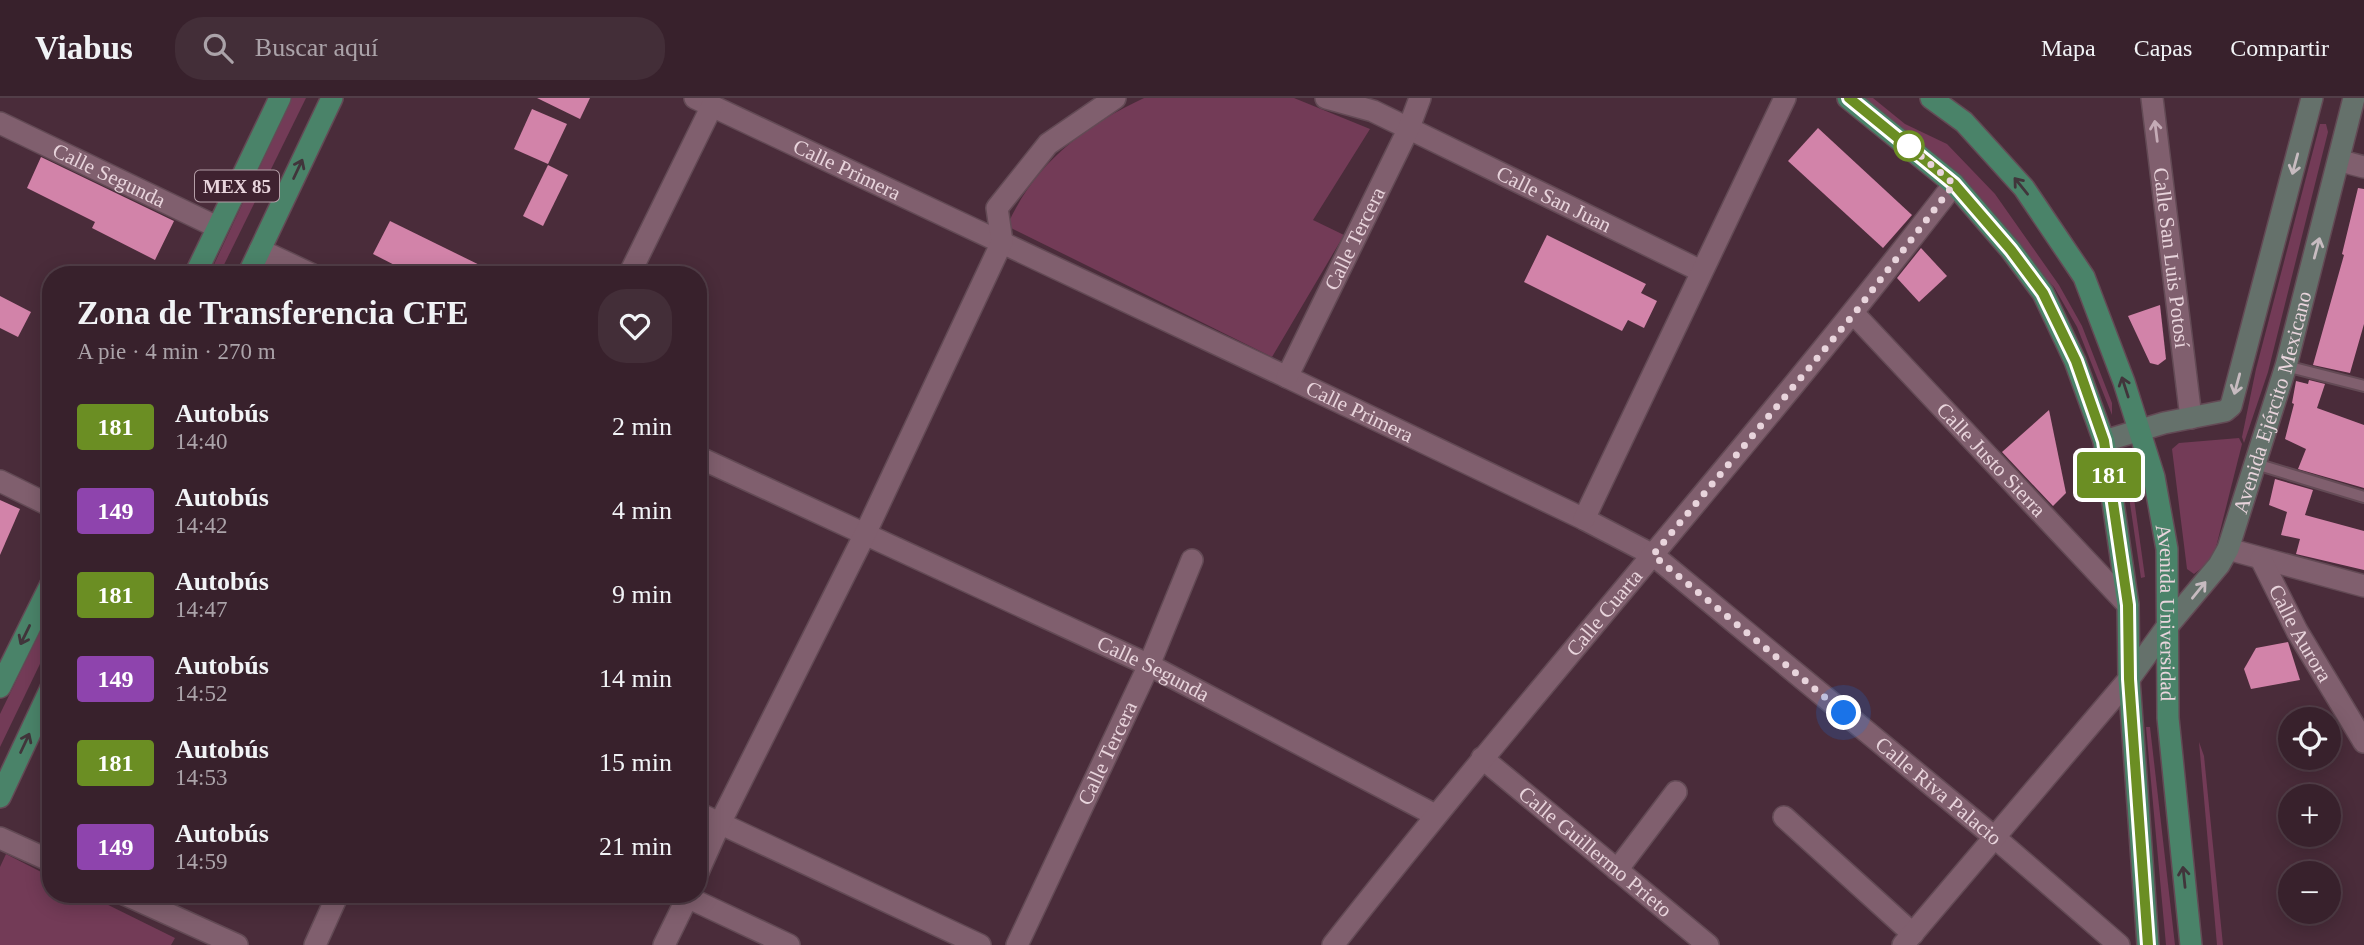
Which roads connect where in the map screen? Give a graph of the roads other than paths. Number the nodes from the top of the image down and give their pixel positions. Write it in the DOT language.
graph roads {
  1 [pos="280,98"];
  2 [pos="332,98"];
  3 [pos="1115,98"];
  4 [pos="1326,98"];
  5 [pos="1420,98"];
  6 [pos="1785,98"];
  7 [pos="1849,98"];
  8 [pos="1931,98"];
  9 [pos="2152,98"];
  10 [pos="2312,98"];
  11 [pos="2354,98"];
  12 [pos="704,102"];
  13 [pos="0,123"];
  14 [pos="1408,130"];
  15 [pos="2341,161"];
  16 [pos="2364,167"];
  17 [pos="1954,184"];
  18 [pos="217,227"];
  19 [pos="1002,242"];
  20 [pos="260,250"];
  21 [pos="199,266"];
  22 [pos="252,266"];
  23 [pos="294,266"];
  24 [pos="633,266"];
  25 [pos="1701,271"];
  26 [pos="1854,314"];
  27 [pos="2286,366"];
  28 [pos="1287,377"];
  29 [pos="2364,386"];
  30 [pos="2191,418"];
  31 [pos="2139,432"];
  32 [pos="2104,441"];
  33 [pos="707,461"];
  34 [pos="2256,464"];
  35 [pos="0,481"];
  36 [pos="2364,497"];
  37 [pos="42,502"];
  38 [pos="1584,519"];
  39 [pos="865,534"];
  40 [pos="2228,549"];
  41 [pos="1653,555"];
  42 [pos="2261,559"];
  43 [pos="1192,560"];
  44 [pos="2364,586"];
  45 [pos="42,601"];
  46 [pos="2128,605"];
  47 [pos="2166,628"];
  48 [pos="1149,665"];
  49 [pos="2129,679"];
  50 [pos="0,687"];
  51 [pos="42,707"];
  52 [pos="2364,742"];
  53 [pos="1482,758"];
  54 [pos="1676,792"];
  55 [pos="0,797"];
  56 [pos="1434,815"];
  57 [pos="707,817"];
  58 [pos="1784,817"];
  59 [pos="720,823"];
  60 [pos="1993,836"];
  61 [pos="0,838"];
  62 [pos="707,852"];
  63 [pos="42,857"];
  64 [pos="1617,870"];
  65 [pos="144,903"];
  66 [pos="334,903"];
  67 [pos="685,903"];
  68 [pos="702,903"];
  69 [pos="1908,939"];
  70 [pos="237,945"];
  71 [pos="315,945"];
  72 [pos="664,945"];
  73 [pos="789,945"];
  74 [pos="980,945"];
  75 [pos="1017,945"];
  76 [pos="1333,945"];
  77 [pos="1708,945"];
  78 [pos="2119,945"];
  79 [pos="2148,945"];
  80 [pos="2191,945"];
  1 -- 18 [label="main road, MEX 85"];
  20 -- 2 [label="main road, MEX 85, one-way"];
  3 -- 19 [label="street"];
  4 -- 14 [label="street"];
  5 -- 14 [label="street, Calle Tercera"];
  6 -- 25 [label="street"];
  7 -- 17 [label="main road, Avenida Universidad"];
  31 -- 8 [label="main road, Avenida Universidad, one-way"];
  30 -- 9 [label="street, Calle San Luis Potosí, one-way"];
  10 -- 30 [label="main road, Avenida Ejército Mexicano, one-way"];
  11 -- 15 [label="main road, Avenida Ejército Mexicano"];
  12 -- 19 [label="street, Calle Primera"];
  12 -- 24 [label="street, Calle Primera"];
  13 -- 18 [label="street, Calle Segunda"];
  14 -- 25 [label="street, Calle San Juan"];
  14 -- 28 [label="street, Calle Tercera"];
  15 -- 16 [label="street"];
  27 -- 15 [label="main road, Avenida Ejército Mexicano, one-way"];
  17 -- 26 [label="street, Calle Cuarta"];
  17 -- 32 [label="main road, Avenida Universidad"];
  18 -- 21 [label="main road, MEX 85"];
  19 -- 28 [label="street, Calle Primera"];
  19 -- 39 [label="street"];
  20 -- 22 [label="main road, MEX 85"];
  20 -- 23 [label="street"];
  25 -- 38 [label="street"];
  26 -- 41 [label="street, Calle Cuarta"];
  26 -- 46 [label="street, Calle Justo Sierra"];
  27 -- 29 [label="lane"];
  27 -- 34 [label="main road, Avenida Ejército Mexicano"];
  28 -- 38 [label="street, Calle Primera"];
  30 -- 31 [label="main road, Avenida Ejército Mexicano"];
  31 -- 32 [label="main road, Avenida Ejército Mexicano"];
  31 -- 47 [label="main road, Avenida Universidad"];
  32 -- 46 [label="main road, Avenida Universidad"];
  33 -- 39 [label="street, Calle Segunda"];
  34 -- 36 [label="lane"];
  34 -- 40 [label="main road, Avenida Ejército Mexicano"];
  35 -- 37 [label="street"];
  38 -- 41 [label="street, Calle Riva Palacio"];
  39 -- 48 [label="street, Calle Segunda"];
  39 -- 59 [label="street"];
  40 -- 42 [label="street"];
  47 -- 40 [label="main road, Avenida Ejército Mexicano, one-way"];
  41 -- 53 [label="street, Calle Cuarta"];
  41 -- 60 [label="street, Calle Riva Palacio"];
  42 -- 44 [label="street"];
  42 -- 52 [label="street, Calle Aurora"];
  43 -- 48 [label="street, Calle Tercera"];
  45 -- 50 [label="main road, one-way"];
  46 -- 49 [label="main road, Avenida Universidad"];
  47 -- 49 [label="main road, Avenida Ejército Mexicano"];
  80 -- 47 [label="main road, Avenida Universidad, one-way"];
  48 -- 56 [label="street, Calle Segunda"];
  48 -- 75 [label="street, Calle Tercera"];
  49 -- 60 [label="street"];
  49 -- 79 [label="main road, Avenida Universidad"];
  55 -- 51 [label="main road, one-way"];
  53 -- 56 [label="street, Calle Cuarta"];
  53 -- 64 [label="street, Calle Guillermo Prieto"];
  54 -- 64 [label="street"];
  56 -- 76 [label="street, Calle Cuarta"];
  57 -- 59 [label="street"];
  58 -- 69 [label="street"];
  59 -- 62 [label="street"];
  59 -- 74 [label="street"];
  60 -- 69 [label="street"];
  60 -- 78 [label="street, Calle Riva Palacio"];
  61 -- 63 [label="street"];
  64 -- 77 [label="street, Calle Guillermo Prieto"];
  65 -- 70 [label="street"];
  66 -- 71 [label="street"];
  67 -- 72 [label="street"];
  68 -- 73 [label="street"];
}
